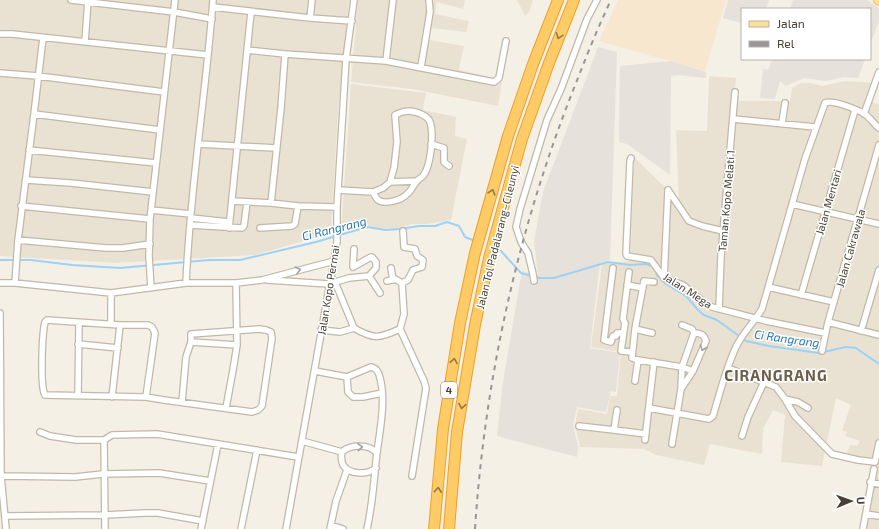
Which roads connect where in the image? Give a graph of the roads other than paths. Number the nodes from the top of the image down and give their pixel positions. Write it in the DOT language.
graph roads {
  1 [pos="71,0"];
  2 [pos="175,0"];
  3 [pos="213,0"];
  4 [pos="312,0"];
  5 [pos="354,0"];
  6 [pos="393,0"];
  7 [pos="429,0"];
  8 [pos="558,0"];
  9 [pos="574,0"];
  10 [pos="597,0"];
  11 [pos="88,1"];
  12 [pos="213,7"];
  13 [pos="174,12"];
  14 [pos="251,12"];
  15 [pos="310,18"];
  16 [pos="212,19"];
  17 [pos="352,20"];
  18 [pos="0,34"];
  19 [pos="43,38"];
  20 [pos="506,41"];
  21 [pos="85,42"];
  22 [pos="248,50"];
  23 [pos="169,52"];
  24 [pos="285,54"];
  25 [pos="208,55"];
  26 [pos="346,59"];
  27 [pos="386,61"];
  28 [pos="421,67"];
  29 [pos="879,72"];
  30 [pos="0,73"];
  31 [pos="38,76"];
  32 [pos="164,92"];
  33 [pos="735,92"];
  34 [pos="785,103"];
  35 [pos="344,108"];
  36 [pos="351,109"];
  37 [pos="855,110"];
  38 [pos="34,114"];
  39 [pos="864,114"];
  40 [pos="733,118"];
  41 [pos="782,123"];
  42 [pos="815,127"];
  43 [pos="879,128"];
  44 [pos="160,130"];
  45 [pos="198,144"];
  46 [pos="432,144"];
  47 [pos="879,145"];
  48 [pos="237,147"];
  49 [pos="276,148"];
  50 [pos="30,150"];
  51 [pos="340,154"];
  52 [pos="348,154"];
  53 [pos="631,158"];
  54 [pos="156,164"];
  55 [pos="449,166"];
  56 [pos="26,180"];
  57 [pos="417,181"];
  58 [pos="390,182"];
  59 [pos="338,190"];
  60 [pos="153,192"];
  61 [pos="373,192"];
  62 [pos="232,201"];
  63 [pos="247,202"];
  64 [pos="271,203"];
  65 [pos="792,204"];
  66 [pos="22,206"];
  67 [pos="298,206"];
  68 [pos="337,207"];
  69 [pos="151,210"];
  70 [pos="825,212"];
  71 [pos="150,219"];
  72 [pos="191,219"];
  73 [pos="858,220"];
  74 [pos="879,224"];
  75 [pos="229,225"];
  76 [pos="260,228"];
  77 [pos="403,231"];
  78 [pos="723,231"];
  79 [pos="18,240"];
  80 [pos="150,244"];
  81 [pos="354,249"];
  82 [pos="334,261"];
  83 [pos="391,268"];
  84 [pos="613,268"];
  85 [pos="879,270"];
  86 [pos="629,272"];
  87 [pos="369,276"];
  88 [pos="664,278"];
  89 [pos="262,280"];
  90 [pos="534,282"];
  91 [pos="654,282"];
  92 [pos="0,283"];
  93 [pos="15,283"];
  94 [pos="186,283"];
  95 [pos="236,283"];
  96 [pos="332,283"];
  97 [pos="402,284"];
  98 [pos="627,285"];
  99 [pos="768,287"];
  100 [pos="151,288"];
  101 [pos="643,288"];
  102 [pos="111,293"];
  103 [pos="380,293"];
  104 [pos="801,295"];
  105 [pos="834,302"];
  106 [pos="719,309"];
  107 [pos="762,309"];
  108 [pos="0,313"];
  109 [pos="756,319"];
  110 [pos="766,321"];
  111 [pos="828,322"];
  112 [pos="79,323"];
  113 [pos="111,324"];
  114 [pos="120,325"];
  115 [pos="682,325"];
  116 [pos="354,328"];
  117 [pos="400,329"];
  118 [pos="635,329"];
  119 [pos="236,330"];
  120 [pos="321,330"];
  121 [pos="861,330"];
  122 [pos="623,333"];
  123 [pos="652,333"];
  124 [pos="694,333"];
  125 [pos="825,333"];
  126 [pos="879,336"];
  127 [pos="191,342"];
  128 [pos="78,344"];
  129 [pos="236,345"];
  130 [pos="118,348"];
  131 [pos="822,351"];
  132 [pos="632,352"];
  133 [pos="638,360"];
  134 [pos="654,362"];
  135 [pos="682,368"];
  136 [pos="728,368"];
  137 [pos="315,371"];
  138 [pos="693,371"];
  139 [pos="347,377"];
  140 [pos="635,381"];
  141 [pos="764,382"];
  142 [pos="681,389"];
  143 [pos="382,393"];
  144 [pos="78,396"];
  145 [pos="112,397"];
  146 [pos="146,397"];
  147 [pos="0,399"];
  148 [pos="785,399"];
  149 [pos="182,402"];
  150 [pos="226,408"];
  151 [pos="649,408"];
  152 [pos="808,408"];
  153 [pos="617,410"];
  154 [pos="676,413"];
  155 [pos="579,426"];
  156 [pos="614,430"];
  157 [pos="40,432"];
  158 [pos="742,436"];
  159 [pos="104,440"];
  160 [pos="302,441"];
  161 [pos="879,443"];
  162 [pos="218,444"];
  163 [pos="672,444"];
  164 [pos="257,450"];
  165 [pos="342,452"];
  166 [pos="377,453"];
  167 [pos="298,458"];
  168 [pos="875,462"];
  169 [pos="376,468"];
  170 [pos="347,470"];
  171 [pos="876,470"];
  172 [pos="103,474"];
  173 [pos="1,476"];
  174 [pos="412,476"];
  175 [pos="210,481"];
  176 [pos="870,482"];
  177 [pos="879,484"];
  178 [pos="866,514"];
  179 [pos="105,515"];
  180 [pos="5,516"];
  181 [pos="879,516"];
  182 [pos="202,521"];
  183 [pos="330,527"];
  184 [pos="6,529"];
  185 [pos="105,529"];
  186 [pos="201,529"];
  187 [pos="241,529"];
  188 [pos="286,529"];
  189 [pos="343,529"];
  190 [pos="367,529"];
  191 [pos="434,529"];
  192 [pos="449,529"];
  193 [pos="863,529"];
  1 -- 11 [label="street"];
  2 -- 13 [label="street"];
  3 -- 12 [label="street"];
  4 -- 15 [label="street"];
  5 -- 17 [label="street, Jalan Kopo Permai"];
  6 -- 27 [label="street"];
  7 -- 28 [label="street"];
  191 -- 8 [label="highway, Jalan Tol Padalarang–Cileunyi / 4, one-way"];
  9 -- 192 [label="highway, Jalan Tol Padalarang–Cileunyi / 4, one-way"];
  10 -- 90 [label="street"];
  11 -- 13 [label="street"];
  11 -- 21 [label="street"];
  12 -- 14 [label="street"];
  12 -- 16 [label="street"];
  13 -- 16 [label="street"];
  13 -- 23 [label="street"];
  14 -- 15 [label="street"];
  14 -- 22 [label="street"];
  15 -- 17 [label="street"];
  16 -- 25 [label="street"];
  17 -- 26 [label="street, Jalan Kopo Permai"];
  18 -- 19 [label="street"];
  19 -- 21 [label="street"];
  19 -- 31 [label="street"];
  20 -- 28 [label="street"];
  21 -- 23 [label="street"];
  22 -- 24 [label="street"];
  22 -- 48 [label="street"];
  23 -- 25 [label="street"];
  23 -- 32 [label="street"];
  24 -- 26 [label="street"];
  24 -- 49 [label="street"];
  25 -- 45 [label="street"];
  26 -- 27 [label="street"];
  26 -- 35 [label="street, Jalan Kopo Permai"];
  27 -- 28 [label="street"];
  29 -- 39 [label="street"];
  30 -- 31 [label="street"];
  31 -- 32 [label="street"];
  31 -- 38 [label="street"];
  32 -- 44 [label="street"];
  33 -- 40 [label="street, Taman Kopo Melati 1"];
  34 -- 41 [label="street"];
  35 -- 36 [label="street"];
  35 -- 51 [label="street, Jalan Kopo Permai"];
  37 -- 39 [label="street"];
  37 -- 42 [label="street"];
  37 -- 70 [label="street, Jalan Mentari"];
  38 -- 44 [label="street"];
  38 -- 50 [label="street"];
  39 -- 43 [label="street"];
  40 -- 41 [label="street"];
  40 -- 78 [label="street, Taman Kopo Melati 1"];
  41 -- 42 [label="street"];
  42 -- 65 [label="street"];
  44 -- 54 [label="street"];
  45 -- 48 [label="street"];
  45 -- 72 [label="street"];
  46 -- 55 [label="street"];
  46 -- 57 [label="street"];
  46 -- 58 [label="street"];
  47 -- 73 [label="street, Jalan Cakrawala"];
  48 -- 49 [label="street"];
  48 -- 62 [label="street"];
  49 -- 64 [label="street"];
  50 -- 54 [label="street"];
  50 -- 56 [label="street"];
  51 -- 52 [label="street"];
  51 -- 59 [label="street, Jalan Kopo Permai"];
  53 -- 88 [label="street, Jalan Mega"];
  54 -- 60 [label="street"];
  56 -- 60 [label="street"];
  56 -- 66 [label="street"];
  57 -- 58 [label="street"];
  57 -- 61 [label="street"];
  58 -- 61 [label="street"];
  59 -- 61 [label="street"];
  59 -- 68 [label="street, Jalan Kopo Permai"];
  60 -- 69 [label="street"];
  62 -- 63 [label="street"];
  62 -- 75 [label="street"];
  63 -- 64 [label="street"];
  63 -- 75 [label="street"];
  64 -- 67 [label="street"];
  65 -- 70 [label="street"];
  65 -- 99 [label="street"];
  66 -- 71 [label="street"];
  66 -- 79 [label="street"];
  67 -- 68 [label="street"];
  67 -- 76 [label="street"];
  68 -- 82 [label="street, Jalan Kopo Permai"];
  69 -- 71 [label="street"];
  69 -- 72 [label="street"];
  70 -- 73 [label="street"];
  70 -- 104 [label="street, Jalan Mentari"];
  71 -- 80 [label="street"];
  72 -- 75 [label="street"];
  72 -- 94 [label="street"];
  73 -- 74 [label="street"];
  73 -- 105 [label="street, Jalan Cakrawala"];
  77 -- 97 [label="street"];
  78 -- 88 [label="street"];
  78 -- 106 [label="street, Taman Kopo Melati 1"];
  79 -- 80 [label="street"];
  79 -- 93 [label="street"];
  80 -- 100 [label="street"];
  81 -- 87 [label="street"];
  89 -- 82 [label="street, one-way"];
  82 -- 96 [label="street, Jalan Kopo Permai"];
  83 -- 97 [label="street"];
  84 -- 122 [label="street"];
  85 -- 121 [label="street"];
  86 -- 98 [label="street"];
  87 -- 96 [label="street"];
  87 -- 103 [label="street"];
  88 -- 106 [label="street, Jalan Mega"];
  89 -- 95 [label="street"];
  89 -- 96 [label="street"];
  91 -- 101 [label="street"];
  92 -- 93 [label="street"];
  93 -- 102 [label="street"];
  94 -- 95 [label="street"];
  94 -- 100 [label="street"];
  95 -- 119 [label="street"];
  96 -- 116 [label="street"];
  96 -- 120 [label="street, Jalan Kopo Permai"];
  97 -- 117 [label="street"];
  98 -- 101 [label="street"];
  98 -- 122 [label="street"];
  99 -- 104 [label="street"];
  99 -- 107 [label="street"];
  100 -- 102 [label="street"];
  101 -- 118 [label="street"];
  102 -- 113 [label="street"];
  104 -- 105 [label="street"];
  105 -- 111 [label="street, Jalan Cakrawala"];
  106 -- 109 [label="street, Jalan Mega"];
  107 -- 109 [label="street"];
  107 -- 110 [label="street"];
  108 -- 147 [label="street"];
  109 -- 110 [label="street, Jalan Mega"];
  109 -- 136 [label="street"];
  110 -- 125 [label="street, Jalan Mega"];
  111 -- 121 [label="street"];
  111 -- 125 [label="street, Jalan Cakrawala"];
  112 -- 113 [label="street"];
  112 -- 128 [label="street"];
  112 -- 144 [label="street"];
  113 -- 114 [label="street"];
  114 -- 130 [label="street"];
  114 -- 146 [label="street"];
  115 -- 124 [label="street"];
  116 -- 117 [label="street"];
  116 -- 120 [label="street"];
  117 -- 174 [label="street"];
  118 -- 123 [label="street"];
  118 -- 132 [label="street"];
  119 -- 127 [label="street"];
  119 -- 129 [label="street"];
  119 -- 150 [label="street"];
  120 -- 137 [label="street, Jalan Kopo Permai"];
  121 -- 126 [label="street"];
  122 -- 132 [label="street"];
  124 -- 135 [label="street"];
  124 -- 138 [label="street, one-way"];
  125 -- 131 [label="street, Jalan Cakrawala"];
  127 -- 129 [label="street"];
  127 -- 149 [label="street"];
  128 -- 130 [label="street"];
  128 -- 144 [label="street"];
  129 -- 150 [label="street"];
  130 -- 145 [label="street"];
  132 -- 133 [label="street"];
  133 -- 134 [label="street"];
  133 -- 140 [label="street"];
  134 -- 135 [label="street"];
  134 -- 151 [label="street"];
  135 -- 138 [label="street"];
  135 -- 142 [label="street"];
  136 -- 141 [label="street"];
  136 -- 154 [label="street"];
  137 -- 139 [label="street"];
  137 -- 160 [label="street, Jalan Kopo Permai"];
  138 -- 142 [label="street"];
  139 -- 143 [label="street"];
  139 -- 143 [label="street"];
  141 -- 148 [label="street"];
  141 -- 158 [label="street"];
  142 -- 154 [label="street"];
  143 -- 166 [label="street"];
  144 -- 145 [label="street"];
  145 -- 146 [label="street"];
  146 -- 149 [label="street"];
  147 -- 173 [label="street"];
  148 -- 152 [label="street"];
  148 -- 168 [label="street"];
  149 -- 150 [label="street"];
  151 -- 154 [label="street"];
  151 -- 156 [label="street"];
  153 -- 156 [label="street"];
  154 -- 163 [label="street"];
  155 -- 156 [label="street"];
  157 -- 159 [label="street"];
  159 -- 162 [label="street"];
  159 -- 172 [label="street"];
  160 -- 165 [label="street"];
  160 -- 167 [label="street, Jalan Kopo Permai"];
  161 -- 168 [label="street"];
  162 -- 164 [label="street"];
  162 -- 175 [label="street"];
  164 -- 167 [label="street"];
  164 -- 187 [label="street"];
  165 -- 166 [label="street, one-way"];
  165 -- 170 [label="street"];
  166 -- 169 [label="street"];
  167 -- 188 [label="street, Jalan Kopo Permai"];
  168 -- 171 [label="street"];
  169 -- 170 [label="street"];
  169 -- 190 [label="street"];
  170 -- 183 [label="street"];
  171 -- 176 [label="street"];
  172 -- 173 [label="street"];
  172 -- 175 [label="street"];
  172 -- 179 [label="street"];
  173 -- 180 [label="street"];
  175 -- 182 [label="street"];
  176 -- 177 [label="street"];
  176 -- 178 [label="street"];
  178 -- 181 [label="street"];
  178 -- 193 [label="street"];
  179 -- 180 [label="street"];
  179 -- 182 [label="street"];
  179 -- 185 [label="street"];
  180 -- 184 [label="street"];
  182 -- 186 [label="street"];
  183 -- 189 [label="street"];
}
